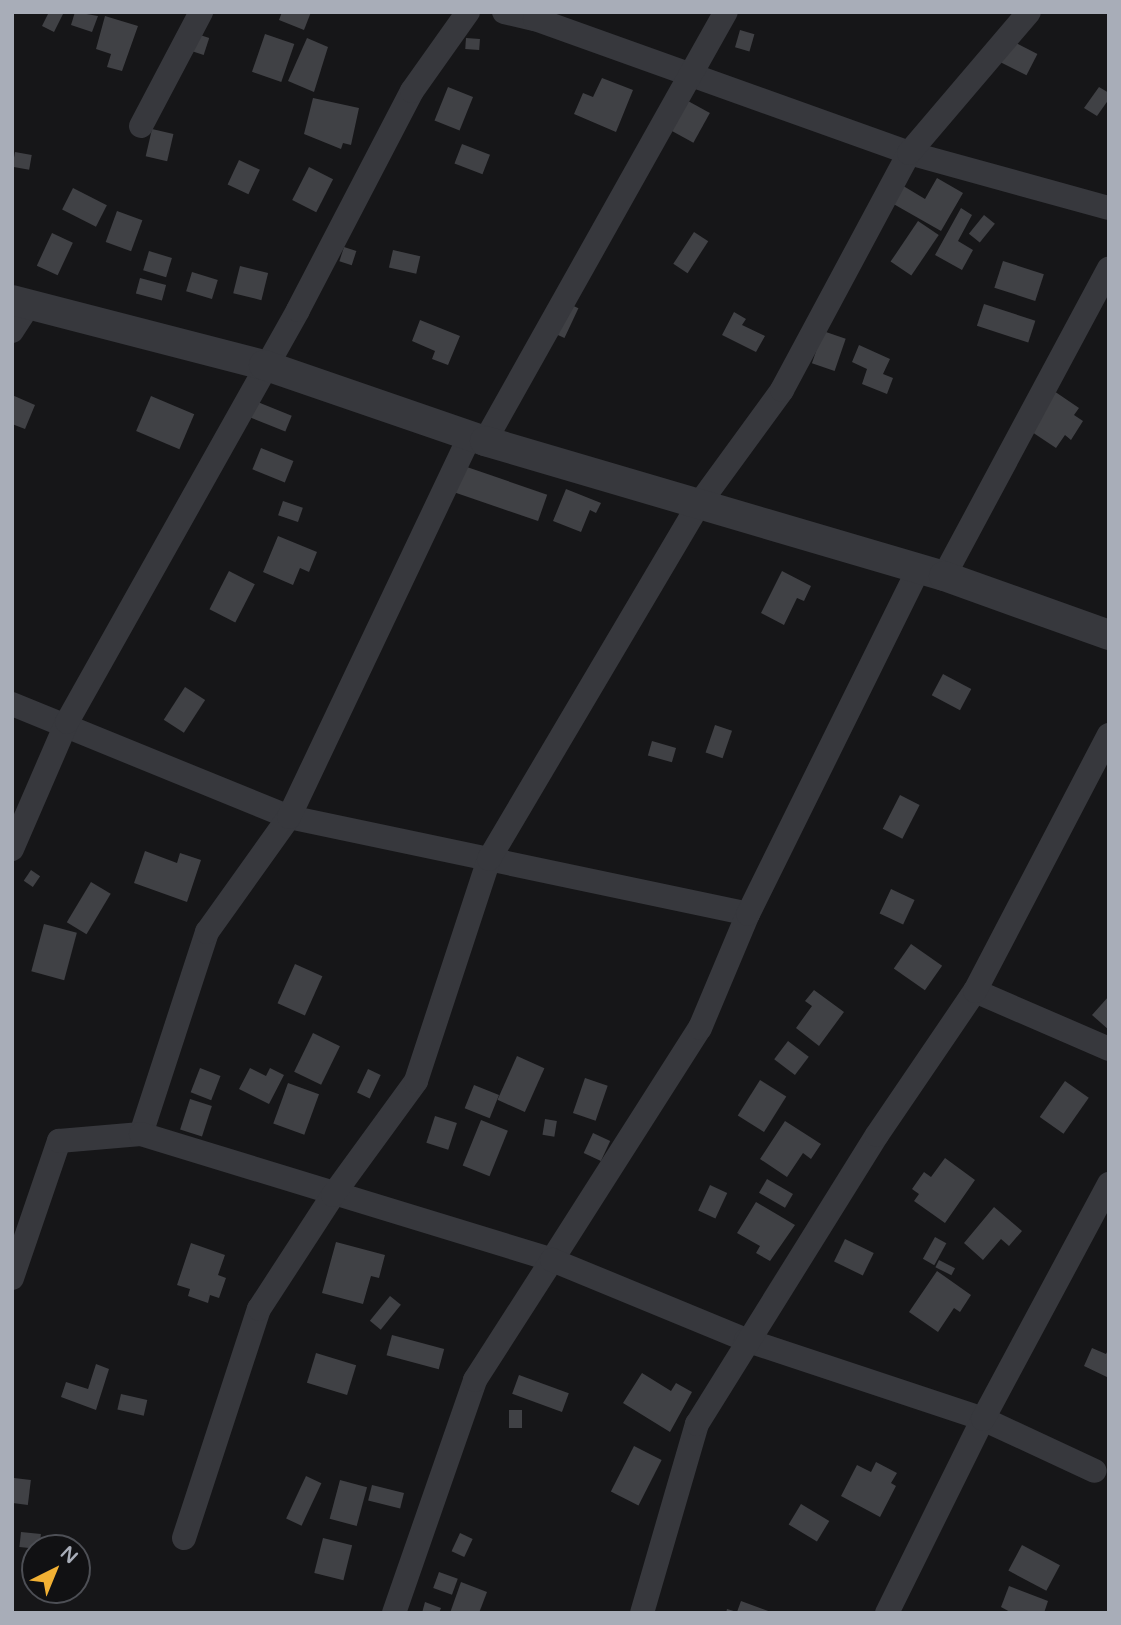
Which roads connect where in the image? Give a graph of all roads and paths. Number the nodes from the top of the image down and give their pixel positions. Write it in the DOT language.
graph roads {
  1 [pos="201,12"];
  2 [pos="468,12"];
  3 [pos="504,12"];
  4 [pos="726,12"];
  5 [pos="1029,12"];
  6 [pos="693,78"];
  7 [pos="141,126"];
  8 [pos="909,153"];
  9 [pos="1109,208"];
  10 [pos="1109,268"];
  11 [pos="21,302"];
  12 [pos="12,331"];
  13 [pos="264,365"];
  14 [pos="477,438"];
  15 [pos="699,504"];
  16 [pos="932,572"];
  17 [pos="1109,635"];
  18 [pos="12,704"];
  19 [pos="67,722"];
  20 [pos="1109,735"];
  21 [pos="289,817"];
  22 [pos="12,849"];
  23 [pos="489,859"];
  24 [pos="748,914"];
  25 [pos="975,992"];
  26 [pos="1109,1049"];
  27 [pos="141,1134"];
  28 [pos="1109,1184"];
  29 [pos="333,1195"];
  30 [pos="552,1260"];
  31 [pos="12,1278"];
  32 [pos="746,1340"];
  33 [pos="983,1419"];
  34 [pos="1095,1471"];
  35 [pos="184,1538"];
  36 [pos="394,1613"];
  37 [pos="642,1613"];
  38 [pos="887,1613"];
  1 -- 7 [label="street"];
  2 -- 13 [label="street"];
  3 -- 6 [label="street"];
  4 -- 6 [label="street"];
  5 -- 8 [label="street"];
  6 -- 8 [label="street"];
  6 -- 14 [label="street"];
  8 -- 9 [label="street"];
  8 -- 15 [label="street"];
  10 -- 16 [label="street"];
  11 -- 12 [label="street"];
  11 -- 13 [label="street"];
  13 -- 14 [label="street"];
  13 -- 19 [label="street"];
  14 -- 15 [label="street"];
  14 -- 21 [label="street"];
  15 -- 16 [label="street"];
  15 -- 23 [label="street"];
  16 -- 17 [label="street"];
  16 -- 24 [label="street"];
  18 -- 19 [label="street"];
  19 -- 21 [label="street"];
  19 -- 22 [label="street"];
  20 -- 25 [label="street"];
  21 -- 23 [label="street"];
  21 -- 27 [label="street"];
  23 -- 24 [label="street"];
  23 -- 29 [label="street"];
  24 -- 30 [label="street"];
  25 -- 26 [label="street"];
  25 -- 32 [label="street"];
  27 -- 29 [label="street"];
  27 -- 31 [label="street"];
  28 -- 33 [label="street"];
  29 -- 30 [label="street"];
  29 -- 35 [label="street"];
  30 -- 32 [label="street"];
  30 -- 36 [label="street"];
  32 -- 33 [label="street"];
  32 -- 37 [label="street"];
  33 -- 34 [label="street"];
  33 -- 38 [label="street"];
}
